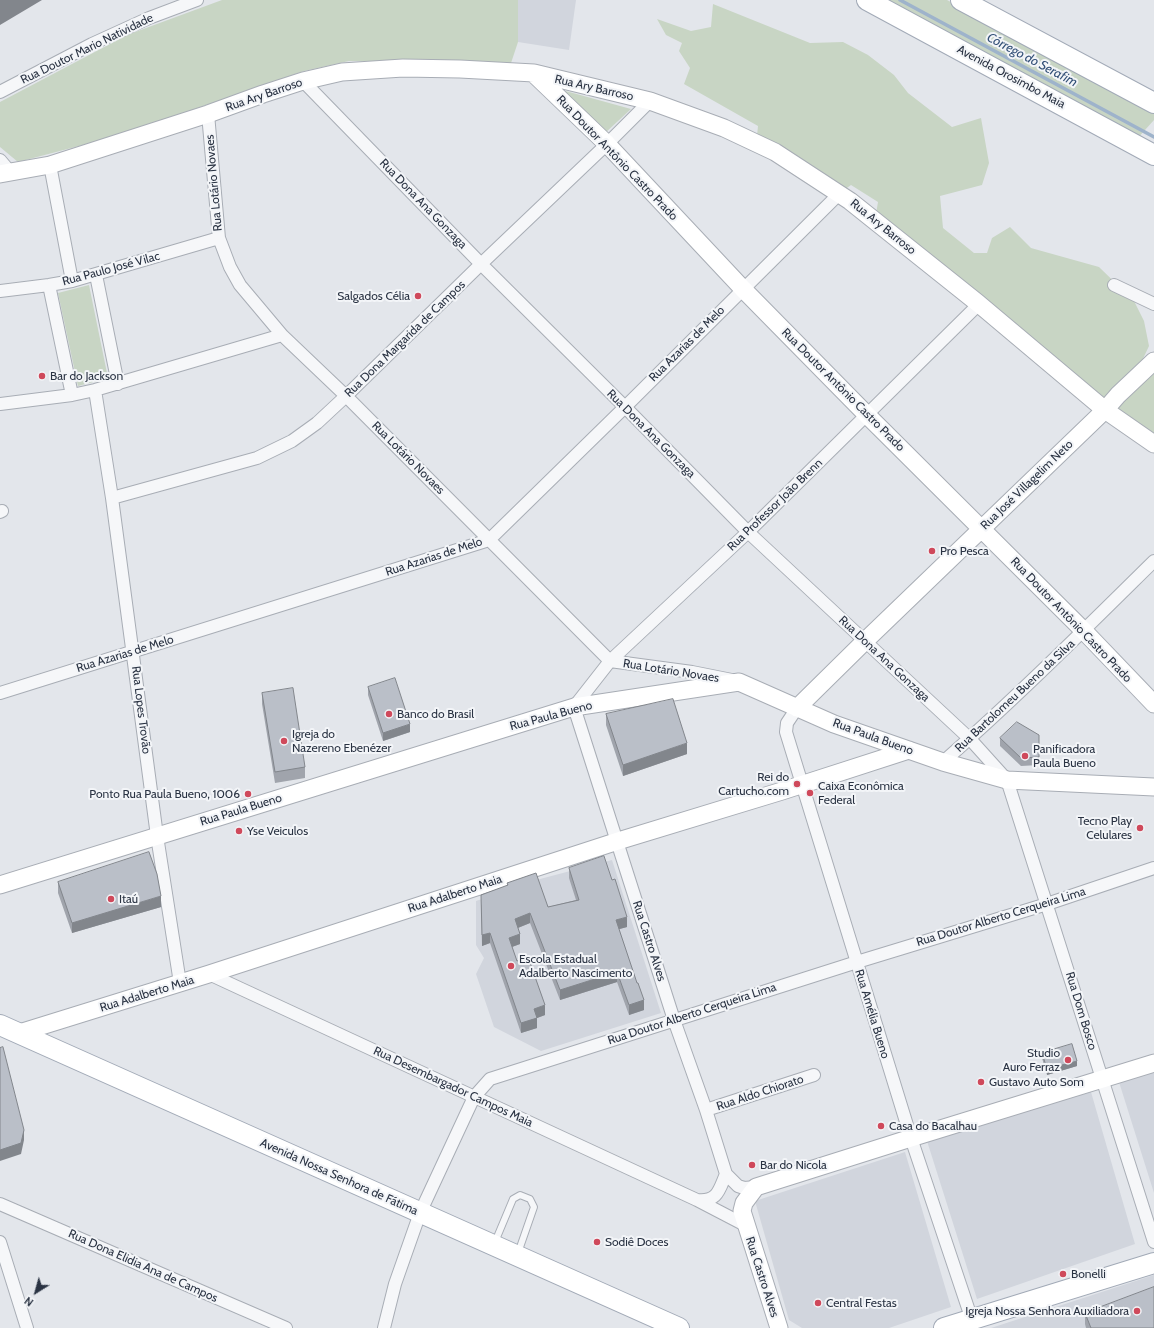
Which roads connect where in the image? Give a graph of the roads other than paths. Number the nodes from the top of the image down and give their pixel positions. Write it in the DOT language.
graph roads {
  1 [pos="197,0"];
  2 [pos="867,0"];
  3 [pos="961,0"];
  4 [pos="534,74"];
  5 [pos="303,81"];
  6 [pos="0,92"];
  7 [pos="650,101"];
  8 [pos="1154,103"];
  9 [pos="208,114"];
  10 [pos="607,144"];
  11 [pos="1152,150"];
  12 [pos="50,165"];
  13 [pos="4,169"];
  14 [pos="840,193"];
  15 [pos="219,238"];
  16 [pos="481,264"];
  17 [pos="96,275"];
  18 [pos="72,280"];
  19 [pos="49,285"];
  20 [pos="1114,286"];
  21 [pos="742,289"];
  22 [pos="0,291"];
  23 [pos="979,304"];
  24 [pos="1154,304"];
  25 [pos="282,335"];
  26 [pos="1154,361"];
  27 [pos="118,384"];
  28 [pos="94,390"];
  29 [pos="72,395"];
  30 [pos="346,396"];
  31 [pos="0,404"];
  32 [pos="625,407"];
  33 [pos="1105,410"];
  34 [pos="867,415"];
  35 [pos="1154,444"];
  36 [pos="112,498"];
  37 [pos="982,529"];
  38 [pos="748,532"];
  39 [pos="489,540"];
  40 [pos="1154,561"];
  41 [pos="1084,631"];
  42 [pos="864,642"];
  43 [pos="133,652"];
  44 [pos="610,661"];
  45 [pos="739,682"];
  46 [pos="0,694"];
  47 [pos="1154,704"];
  48 [pos="574,707"];
  49 [pos="797,708"];
  50 [pos="970,738"];
  51 [pos="910,750"];
  52 [pos="943,762"];
  53 [pos="1007,780"];
  54 [pos="801,785"];
  55 [pos="1154,787"];
  56 [pos="157,836"];
  57 [pos="618,841"];
  58 [pos="1154,868"];
  59 [pos="0,885"];
  60 [pos="1047,904"];
  61 [pos="856,962"];
  62 [pos="209,974"];
  63 [pos="180,983"];
  64 [pos="674,1020"];
  65 [pos="0,1025"];
  66 [pos="9,1035"];
  67 [pos="1154,1063"];
  68 [pos="814,1075"];
  69 [pos="1102,1079"];
  70 [pos="474,1097"];
  71 [pos="706,1110"];
  72 [pos="911,1138"];
  73 [pos="726,1174"];
  74 [pos="756,1187"];
  75 [pos="697,1200"];
  76 [pos="0,1204"];
  77 [pos="420,1213"];
  78 [pos="746,1226"];
  79 [pos="0,1242"];
  80 [pos="1154,1242"];
  81 [pos="494,1246"];
  82 [pos="517,1256"];
  83 [pos="1154,1263"];
  84 [pos="972,1320"];
  85 [pos="27,1328"];
  86 [pos="286,1328"];
  87 [pos="384,1328"];
  88 [pos="679,1328"];
  89 [pos="779,1328"];
  90 [pos="944,1328"];
  1 -- 6 [label="street, Rua Doutor Mario Natividade"];
  2 -- 11 [label="main road, Avenida Orosimbo Maia"];
  3 -- 8 [label="main road"];
  4 -- 5 [label="main road, Rua Ary Barroso"];
  4 -- 7 [label="main road, Rua Ary Barroso"];
  4 -- 10 [label="main road, Rua Doutor Antônio Castro Prado"];
  5 -- 9 [label="main road, Rua Ary Barroso"];
  5 -- 16 [label="street, Rua Dona Ana Gonzaga"];
  7 -- 10 [label="street, Rua Dona Margarida de Campos"];
  7 -- 14 [label="main road, Rua Ary Barroso"];
  9 -- 12 [label="main road, Rua Ary Barroso"];
  9 -- 15 [label="street, Rua Lotário Novaes"];
  10 -- 16 [label="street, Rua Dona Margarida de Campos"];
  10 -- 21 [label="main road, Rua Doutor Antônio Castro Prado"];
  12 -- 13 [label="main road, Rua Ary Barroso"];
  12 -- 18 [label="street"];
  14 -- 21 [label="street, Rua Azarias de Melo"];
  14 -- 23 [label="main road, Rua Ary Barroso"];
  15 -- 17 [label="street, Rua Paulo José Vilac"];
  15 -- 25 [label="street, Rua Lotário Novaes"];
  16 -- 30 [label="street, Rua Dona Margarida de Campos"];
  16 -- 32 [label="street, Rua Dona Ana Gonzaga"];
  17 -- 18 [label="street, Rua Paulo José Vilac"];
  17 -- 27 [label="street"];
  18 -- 19 [label="street, Rua Paulo José Vilac"];
  19 -- 22 [label="street, Rua Paulo José Vilac"];
  19 -- 29 [label="street"];
  20 -- 24 [label="street"];
  21 -- 32 [label="street, Rua Azarias de Melo"];
  21 -- 34 [label="main road, Rua Doutor Antônio Castro Prado"];
  23 -- 33 [label="main road, Rua Ary Barroso"];
  23 -- 34 [label="street, Rua Professor João Brenn"];
  25 -- 27 [label="street"];
  25 -- 30 [label="street, Rua Lotário Novaes"];
  26 -- 33 [label="main road, Rua José Villagelim Neto"];
  27 -- 28 [label="street"];
  28 -- 29 [label="street"];
  28 -- 36 [label="street, Rua Lopes Trovão"];
  29 -- 31 [label="street"];
  30 -- 36 [label="street, Rua Dona Margarida de Campos"];
  30 -- 39 [label="street, Rua Lotário Novaes"];
  32 -- 38 [label="street, Rua Dona Ana Gonzaga"];
  32 -- 39 [label="street, Rua Azarias de Melo"];
  33 -- 35 [label="main road, Rua Ary Barroso"];
  33 -- 37 [label="main road, Rua José Villagelim Neto"];
  34 -- 37 [label="main road, Rua Doutor Antônio Castro Prado"];
  34 -- 38 [label="street, Rua Professor João Brenn"];
  36 -- 43 [label="street, Rua Lopes Trovão"];
  37 -- 41 [label="main road, Rua Doutor Antônio Castro Prado"];
  37 -- 42 [label="main road, Rua José Villagelim Neto"];
  38 -- 42 [label="street, Rua Dona Ana Gonzaga"];
  38 -- 44 [label="street, Rua Professor João Brenn"];
  39 -- 43 [label="street, Rua Azarias de Melo"];
  39 -- 44 [label="street, Rua Lotário Novaes"];
  40 -- 41 [label="street, Rua Bartolomeu Bueno da Silva"];
  41 -- 47 [label="main road, Rua Doutor Antônio Castro Prado"];
  41 -- 50 [label="street, Rua Bartolomeu Bueno da Silva"];
  42 -- 49 [label="main road, Rua José Villagelim Neto"];
  42 -- 50 [label="street, Rua Dona Ana Gonzaga"];
  43 -- 46 [label="street, Rua Azarias de Melo"];
  43 -- 56 [label="street, Rua Lopes Trovão"];
  44 -- 45 [label="street, Rua Lotário Novaes"];
  44 -- 48 [label="street, Rua Professor João Brenn"];
  45 -- 48 [label="main road, Rua Paula Bueno"];
  45 -- 49 [label="main road, Rua Paula Bueno"];
  48 -- 56 [label="main road, Rua Paula Bueno"];
  48 -- 57 [label="street, Rua Castro Alves"];
  49 -- 51 [label="main road, Rua Paula Bueno"];
  49 -- 54 [label="street, Rua Amélia Bueno"];
  50 -- 52 [label="street, Rua Bartolomeu Bueno da Silva"];
  50 -- 53 [label="street, Rua Dona Ana Gonzaga"];
  51 -- 52 [label="main road, Rua Paula Bueno"];
  51 -- 54 [label="main road, Rua Adalberto Maia"];
  52 -- 53 [label="main road, Rua Paula Bueno"];
  53 -- 55 [label="main road, Rua Paula Bueno"];
  53 -- 60 [label="street, Rua Dom Bosco"];
  54 -- 57 [label="main road, Rua Adalberto Maia"];
  54 -- 61 [label="street, Rua Amélia Bueno"];
  56 -- 59 [label="main road, Rua Paula Bueno"];
  56 -- 63 [label="street, Rua Lopes Trovão"];
  57 -- 62 [label="main road, Rua Adalberto Maia"];
  57 -- 64 [label="street, Rua Castro Alves"];
  58 -- 60 [label="street, Rua Doutor Alberto Cerqueira Lima"];
  60 -- 61 [label="street, Rua Doutor Alberto Cerqueira Lima"];
  60 -- 69 [label="street, Rua Dom Bosco"];
  61 -- 64 [label="street, Rua Doutor Alberto Cerqueira Lima"];
  61 -- 72 [label="street, Rua Amélia Bueno"];
  62 -- 63 [label="main road, Rua Adalberto Maia"];
  62 -- 70 [label="street, Rua Desembargador Campos Maia"];
  63 -- 66 [label="main road, Rua Adalberto Maia"];
  64 -- 70 [label="street, Rua Doutor Alberto Cerqueira Lima"];
  64 -- 71 [label="street, Rua Castro Alves"];
  65 -- 66 [label="main road, Avenida Nossa Senhora de Fátima"];
  66 -- 77 [label="main road, Avenida Nossa Senhora de Fátima"];
  67 -- 69 [label="main road"];
  68 -- 71 [label="street, Rua Aldo Chiorato"];
  69 -- 72 [label="main road"];
  69 -- 80 [label="street, Rua Dom Bosco"];
  70 -- 75 [label="street, Rua Desembargador Campos Maia"];
  70 -- 77 [label="street, Rua Doutor Alberto Cerqueira Lima"];
  71 -- 73 [label="street, Rua Castro Alves"];
  72 -- 74 [label="main road"];
  72 -- 84 [label="street, Rua Amélia Bueno"];
  73 -- 74 [label="street"];
  73 -- 75 [label="street"];
  74 -- 78 [label="main road, Rua Castro Alves"];
  75 -- 78 [label="street, Rua Castro Alves"];
  76 -- 86 [label="street, Rua Dona Elidia Ana de Campos"];
  77 -- 81 [label="main road, Avenida Nossa Senhora de Fátima"];
  77 -- 87 [label="street, Rua Doutor Alberto Cerqueira Lima"];
  78 -- 89 [label="main road, Rua Castro Alves"];
  79 -- 85 [label="street"];
  81 -- 82 [label="main road, Avenida Nossa Senhora de Fátima"];
  81 -- 82 [label="lane"];
  82 -- 88 [label="main road, Avenida Nossa Senhora de Fátima"];
  83 -- 84 [label="main road"];
  84 -- 90 [label="main road"];
}
